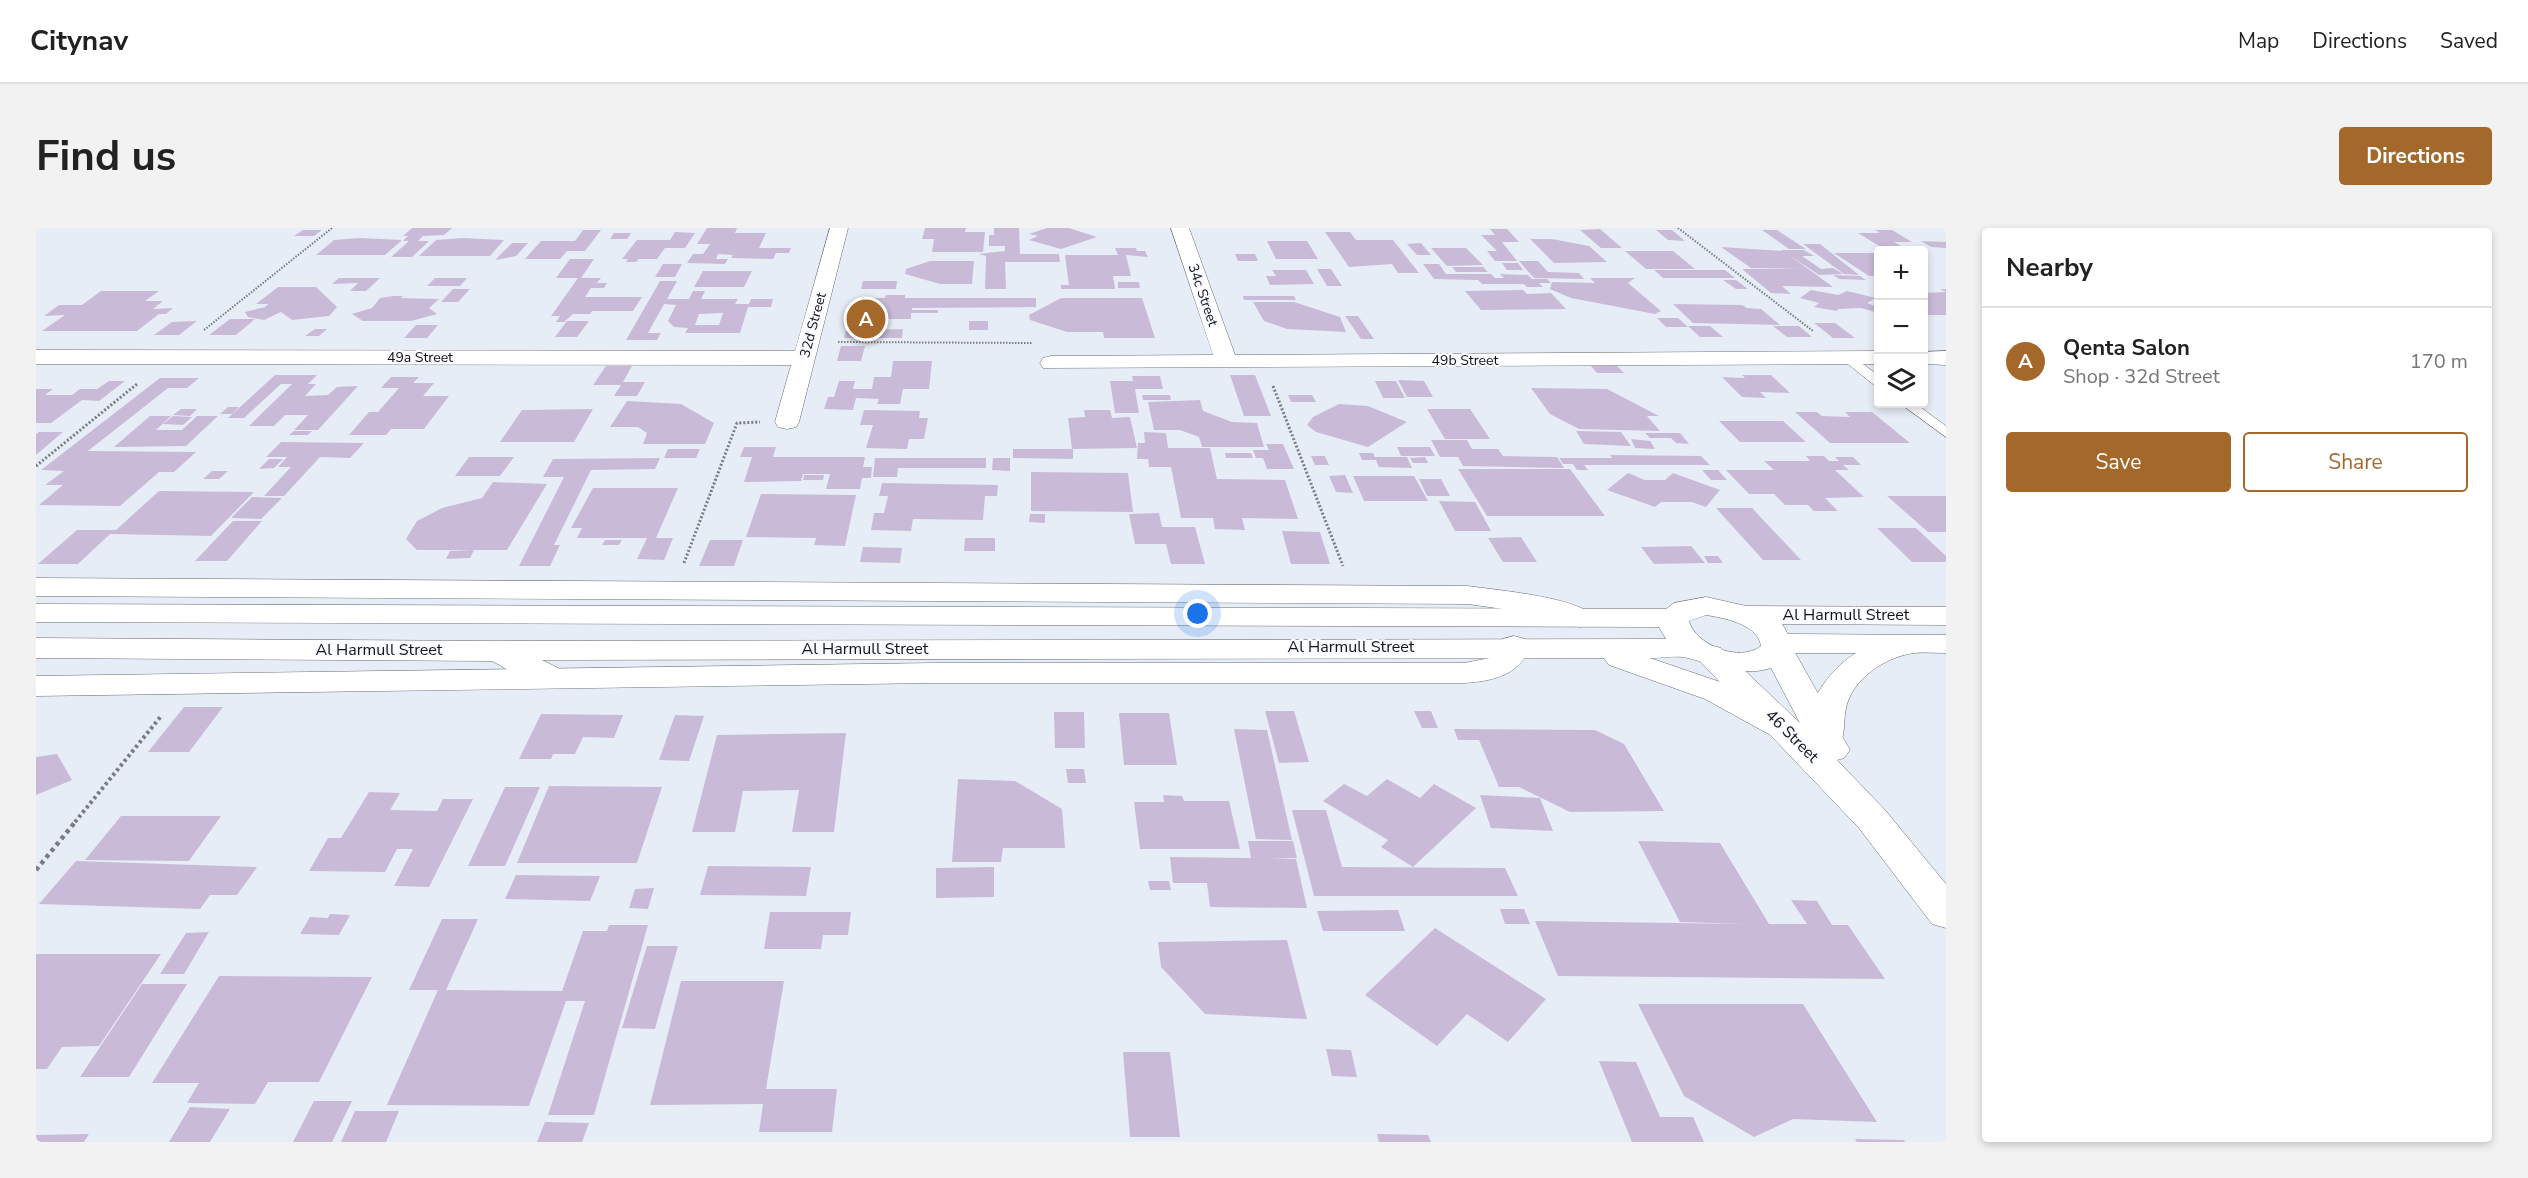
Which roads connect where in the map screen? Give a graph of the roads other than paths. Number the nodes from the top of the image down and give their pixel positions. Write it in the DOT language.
graph roads {
  1 [pos="839,228"];
  2 [pos="1180,228"];
  3 [pos="806,350"];
  4 [pos="36,357"];
  5 [pos="1849,358"];
  6 [pos="1874,358"];
  7 [pos="1928,358"];
  8 [pos="1946,358"];
  9 [pos="1226,362"];
  10 [pos="1051,363"];
  11 [pos="1874,378"];
  12 [pos="1913,408"];
  13 [pos="787,422"];
  14 [pos="1946,433"];
  15 [pos="36,587"];
  16 [pos="36,613"];
  17 [pos="1746,615"];
  18 [pos="1946,616"];
  19 [pos="1673,618"];
  20 [pos="1577,632"];
  21 [pos="1931,644"];
  22 [pos="1514,646"];
  23 [pos="1777,646"];
  24 [pos="36,648"];
  25 [pos="496,651"];
  26 [pos="1702,652"];
  27 [pos="552,678"];
  28 [pos="36,686"];
  29 [pos="1786,729"];
  30 [pos="1826,740"];
  31 [pos="1872,819"];
  32 [pos="1946,914"];
  1 -- 3 [label="street, 32d Street"];
  2 -- 9 [label="street, 34c Street"];
  3 -- 4 [label="street, 49a Street"];
  3 -- 13 [label="street, 32d Street"];
  5 -- 6 [label="street, 49b Street"];
  5 -- 9 [label="street, 49b Street"];
  5 -- 11 [label="lane"];
  7 -- 8 [label="street"];
  9 -- 10 [label="street, 49b Street"];
  12 -- 14 [label="lane"];
  15 -- 20 [label="street"];
  16 -- 20 [label="street, Al Harmull Street"];
  17 -- 18 [label="street, Al Harmull Street"];
  17 -- 19 [label="street"];
  17 -- 23 [label="street, 46 Street"];
  19 -- 20 [label="street, Al Harmull Street"];
  19 -- 26 [label="street, 46 Street"];
  20 -- 22 [label="street, Al Harmull Street"];
  20 -- 26 [label="street, Al Harmull Street"];
  20 -- 29 [label="street"];
  21 -- 23 [label="street, Al Harmull Street"];
  21 -- 30 [label="street"];
  22 -- 25 [label="street, Al Harmull Street"];
  22 -- 27 [label="street"];
  23 -- 26 [label="street, Al Harmull Street"];
  23 -- 30 [label="street, 46 Street"];
  24 -- 25 [label="street, Al Harmull Street"];
  25 -- 27 [label="street"];
  26 -- 29 [label="street, 46 Street"];
  27 -- 28 [label="street"];
  29 -- 31 [label="street, 46 Street"];
  30 -- 31 [label="street, 46 Street"];
  31 -- 32 [label="street, 46 Street"];
}
